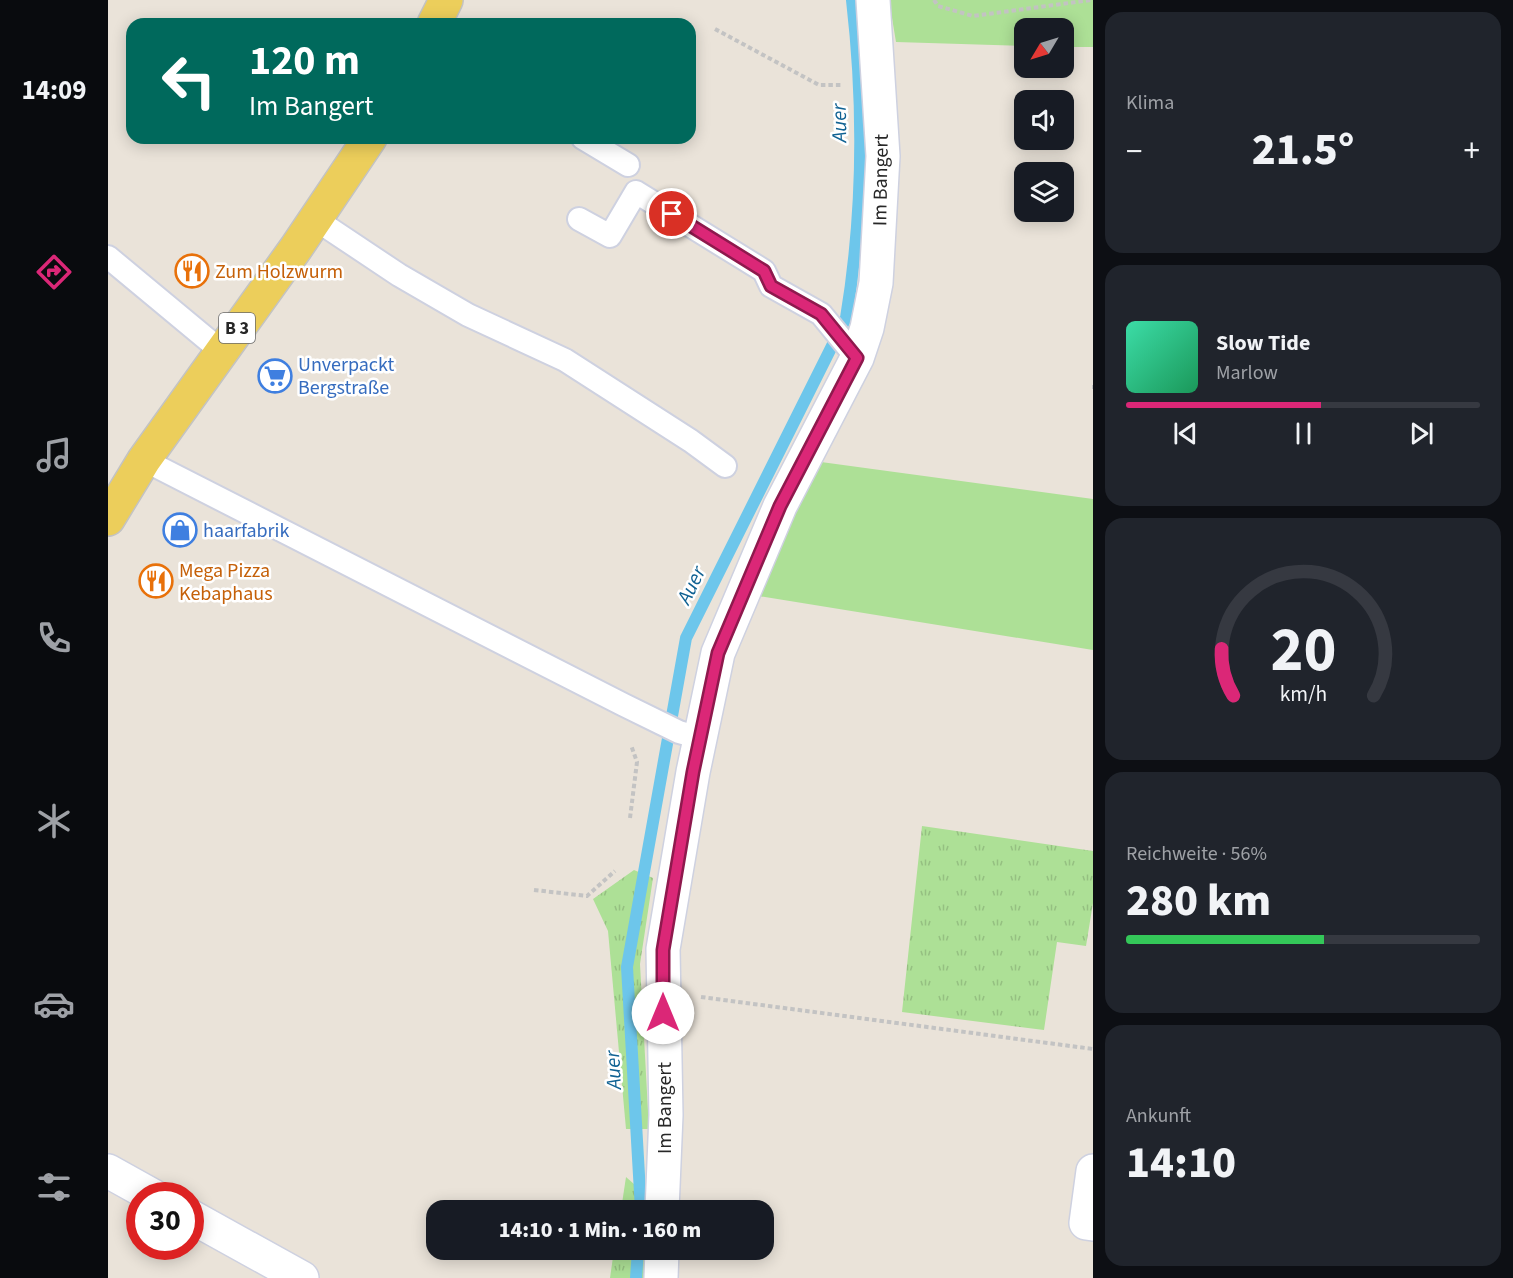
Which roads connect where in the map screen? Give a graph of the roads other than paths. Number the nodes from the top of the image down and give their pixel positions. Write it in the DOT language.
graph roads {
  1 [pos="446,0"];
  2 [pos="873,0"];
  3 [pos="437,18"];
  4 [pos="366,144"];
  5 [pos="593,144"];
  6 [pos="628,165"];
  7 [pos="315,219"];
  8 [pos="579,219"];
  9 [pos="108,257"];
  10 [pos="843,341"];
  11 [pos="220,350"];
  12 [pos="144,460"];
  13 [pos="726,466"];
  14 [pos="108,519"];
  15 [pos="689,735"];
  16 [pos="108,1171"];
  17 [pos="1093,1171"];
  18 [pos="128,1182"];
  19 [pos="662,1200"];
  20 [pos="204,1224"];
  21 [pos="1093,1224"];
  22 [pos="662,1260"];
  23 [pos="302,1278"];
  24 [pos="661,1278"];
  1 -- 3 [label="main road"];
  2 -- 10 [label="street, Im Bangert"];
  4 -- 7 [label="main road, B 3"];
  5 -- 6 [label="lane"];
  7 -- 11 [label="main road, B 3"];
  7 -- 13 [label="lane"];
  8 -- 10 [label="lane"];
  9 -- 11 [label="lane"];
  10 -- 15 [label="street, Im Bangert"];
  11 -- 12 [label="main road, B 3"];
  12 -- 14 [label="main road, B 3"];
  12 -- 15 [label="lane"];
  15 -- 19 [label="street, Im Bangert"];
  16 -- 18 [label="street"];
  17 -- 21 [label="street"];
  20 -- 23 [label="street"];
  22 -- 24 [label="street"];
}
